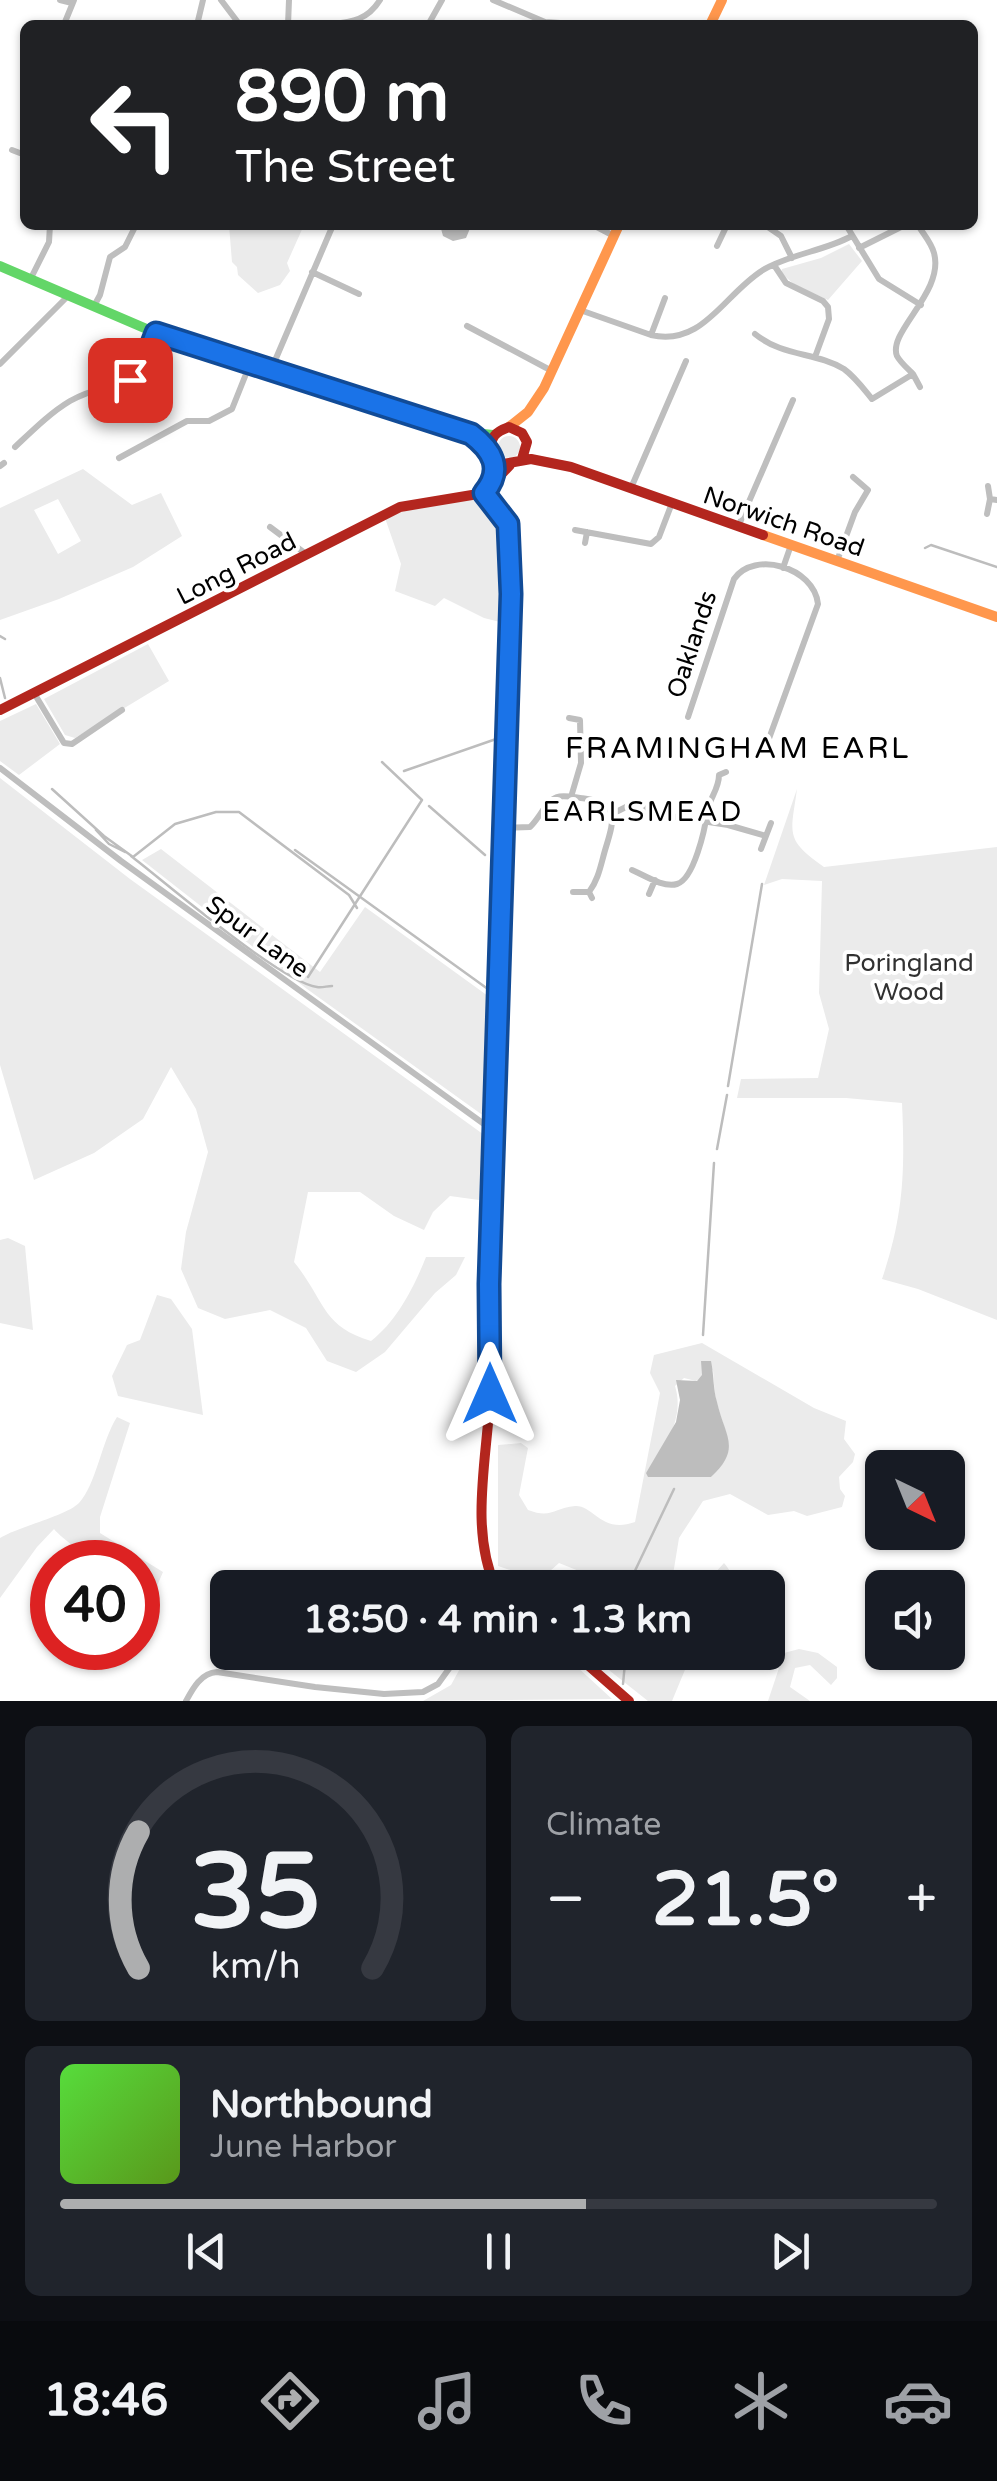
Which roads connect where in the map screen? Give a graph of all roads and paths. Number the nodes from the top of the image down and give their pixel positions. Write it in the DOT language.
graph roads {
  1 [pos="60,0"];
  2 [pos="380,0"];
  3 [pos="493,0"];
  4 [pos="73,2"];
  5 [pos="362,20"];
  6 [pos="540,20"];
  7 [pos="12,150"];
  8 [pos="20,153"];
  9 [pos="49,230"];
  10 [pos="134,230"];
  11 [pos="331,230"];
  12 [pos="616,230"];
  13 [pos="725,230"];
  14 [pos="772,230"];
  15 [pos="849,230"];
  16 [pos="895,230"];
  17 [pos="921,230"];
  18 [pos="852,236"];
  19 [pos="717,246"];
  20 [pos="859,248"];
  21 [pos="792,258"];
  22 [pos="774,265"];
  23 [pos="0,266"];
  24 [pos="312,272"];
  25 [pos="30,278"];
  26 [pos="68,294"];
  27 [pos="360,294"];
  28 [pos="666,298"];
  29 [pos="920,305"];
  30 [pos="94,306"];
  31 [pos="579,310"];
  32 [pos="467,326"];
  33 [pos="156,333"];
  34 [pos="755,334"];
  35 [pos="651,335"];
  36 [pos="815,357"];
  37 [pos="686,360"];
  38 [pos="0,364"];
  39 [pos="250,364"];
  40 [pos="270,370"];
  41 [pos="552,371"];
  42 [pos="912,374"];
  43 [pos="920,387"];
  44 [pos="792,400"];
  45 [pos="528,412"];
  46 [pos="509,427"];
  47 [pos="471,434"];
  48 [pos="493,435"];
  49 [pos="524,437"];
  50 [pos="15,446"];
  51 [pos="130,452"];
  52 [pos="492,453"];
  53 [pos="120,458"];
  54 [pos="522,459"];
  55 [pos="137,464"];
  56 [pos="558,464"];
  57 [pos="510,465"];
  58 [pos="853,477"];
  59 [pos="494,480"];
  60 [pos="988,486"];
  61 [pos="631,488"];
  62 [pos="868,490"];
  63 [pos="484,493"];
  64 [pos="877,494"];
  65 [pos="994,499"];
  66 [pos="672,504"];
  67 [pos="987,514"];
  68 [pos="270,527"];
  69 [pos="738,527"];
  70 [pos="575,530"];
  71 [pos="587,532"];
  72 [pos="585,542"];
  73 [pos="791,545"];
  74 [pos="306,554"];
  75 [pos="837,561"];
  76 [pos="783,568"];
  77 [pos="997,617"];
  78 [pos="34,693"];
  79 [pos="0,710"];
  80 [pos="122,710"];
  81 [pos="569,718"];
  82 [pos="688,718"];
  83 [pos="767,744"];
  84 [pos="0,768"];
  85 [pos="720,774"];
  86 [pos="570,797"];
  87 [pos="612,814"];
  88 [pos="707,821"];
  89 [pos="771,823"];
  90 [pos="503,828"];
  91 [pos="766,836"];
  92 [pos="761,849"];
  93 [pos="632,870"];
  94 [pos="655,880"];
  95 [pos="573,892"];
  96 [pos="650,894"];
  97 [pos="496,1133"];
  98 [pos="489,1570"];
  99 [pos="448,1670"];
  100 [pos="594,1670"];
  101 [pos="186,1701"];
  102 [pos="629,1701"];
  1 -- 4 [label="street"];
  2 -- 5 [label="street"];
  3 -- 6 [label="street"];
  7 -- 8 [label="street"];
  9 -- 25 [label="street"];
  10 -- 30 [label="street"];
  11 -- 24 [label="street"];
  12 -- 31 [label="street"];
  13 -- 19 [label="street"];
  14 -- 21 [label="street"];
  15 -- 18 [label="street"];
  16 -- 20 [label="street"];
  17 -- 29 [label="street"];
  18 -- 20 [label="street"];
  18 -- 21 [label="street"];
  20 -- 29 [label="street"];
  21 -- 22 [label="street"];
  22 -- 35 [label="street"];
  22 -- 36 [label="street"];
  23 -- 25 [label="street"];
  24 -- 27 [label="street"];
  24 -- 40 [label="street"];
  25 -- 26 [label="street"];
  26 -- 30 [label="street"];
  26 -- 38 [label="street"];
  28 -- 35 [label="street"];
  29 -- 42 [label="street"];
  30 -- 33 [label="street"];
  31 -- 35 [label="street"];
  31 -- 41 [label="street"];
  32 -- 41 [label="street"];
  33 -- 39 [label="street"];
  33 -- 50 [label="street"];
  34 -- 36 [label="street"];
  36 -- 42 [label="street"];
  37 -- 61 [label="street"];
  39 -- 40 [label="street"];
  39 -- 51 [label="street"];
  40 -- 47 [label="street"];
  41 -- 45 [label="street"];
  42 -- 43 [label="street"];
  44 -- 69 [label="street"];
  45 -- 46 [label="street"];
  45 -- 49 [label="street"];
  46 -- 48 [label="street"];
  46 -- 49 [label="street"];
  47 -- 48 [label="street"];
  47 -- 52 [label="street"];
  48 -- 52 [label="street"];
  49 -- 54 [label="street"];
  49 -- 56 [label="street, Norwich Road"];
  51 -- 53 [label="street"];
  51 -- 55 [label="street"];
  52 -- 57 [label="street"];
  52 -- 59 [label="street"];
  54 -- 56 [label="street, Norwich Road"];
  54 -- 57 [label="street"];
  56 -- 61 [label="street, Norwich Road"];
  57 -- 59 [label="street"];
  58 -- 62 [label="street"];
  59 -- 63 [label="street"];
  60 -- 65 [label="street"];
  61 -- 66 [label="street, Norwich Road"];
  62 -- 64 [label="street"];
  62 -- 75 [label="street"];
  63 -- 74 [label="street, Long Road"];
  63 -- 90 [label="street"];
  65 -- 67 [label="street"];
  66 -- 69 [label="street, Norwich Road"];
  66 -- 71 [label="street"];
  68 -- 74 [label="street"];
  69 -- 73 [label="street, Norwich Road"];
  70 -- 71 [label="street"];
  71 -- 72 [label="street"];
  73 -- 75 [label="street, Norwich Road"];
  73 -- 76 [label="street"];
  74 -- 78 [label="street, Long Road"];
  75 -- 77 [label="street, Norwich Road"];
  76 -- 82 [label="street, Oaklands"];
  76 -- 83 [label="street"];
  78 -- 79 [label="street, Long Road"];
  78 -- 80 [label="street"];
  81 -- 86 [label="street"];
  84 -- 97 [label="street, Spur Lane"];
  85 -- 88 [label="street"];
  86 -- 87 [label="street"];
  86 -- 90 [label="street"];
  87 -- 88 [label="street"];
  87 -- 95 [label="street"];
  88 -- 91 [label="street"];
  88 -- 94 [label="street"];
  89 -- 91 [label="street"];
  90 -- 97 [label="street"];
  91 -- 92 [label="street"];
  93 -- 94 [label="street"];
  94 -- 96 [label="street"];
  97 -- 98 [label="street"];
  99 -- 101 [label="street"];
  100 -- 102 [label="street"];
}
